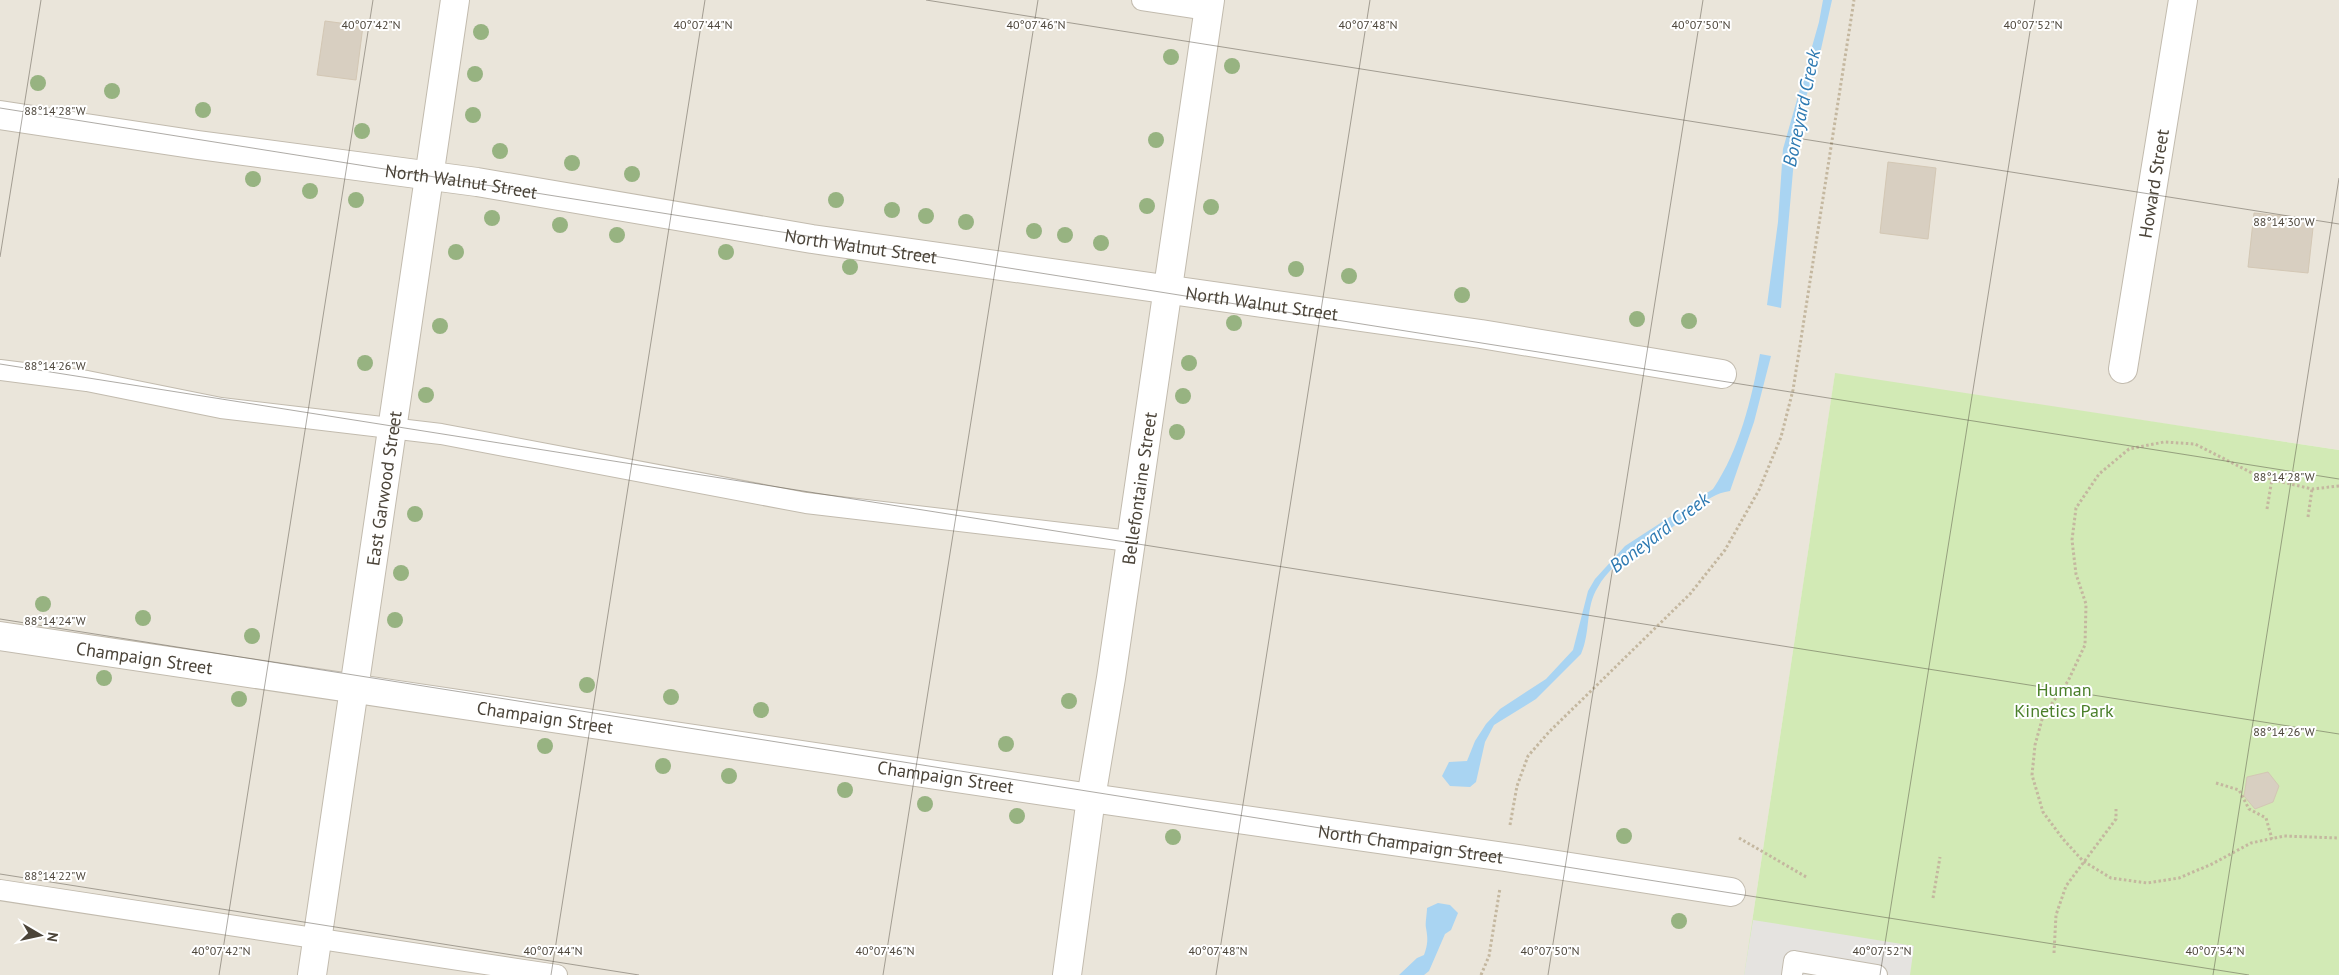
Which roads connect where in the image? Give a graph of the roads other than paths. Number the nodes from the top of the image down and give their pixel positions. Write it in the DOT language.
graph roads {
  1 [pos="455,0"];
  2 [pos="1142,0"];
  3 [pos="2183,0"];
  4 [pos="1209,5"];
  5 [pos="0,115"];
  6 [pos="429,176"];
  7 [pos="1166,290"];
  8 [pos="2123,368"];
  9 [pos="0,370"];
  10 [pos="1722,374"];
  11 [pos="391,428"];
  12 [pos="1130,542"];
  13 [pos="0,636"];
  14 [pos="354,688"];
  15 [pos="1091,798"];
  16 [pos="0,890"];
  17 [pos="1731,892"];
  18 [pos="317,940"];
  19 [pos="312,975"];
  20 [pos="557,975"];
  21 [pos="1067,975"];
  22 [pos="1792,975"];
  23 [pos="1877,975"];
  1 -- 6 [label="street, East Garwood Street"];
  2 -- 4 [label="lane"];
  3 -- 8 [label="street, Howard Street"];
  4 -- 7 [label="street, Bellefontaine Street"];
  5 -- 6 [label="street, North Walnut Street"];
  6 -- 7 [label="street, North Walnut Street"];
  6 -- 11 [label="street, East Garwood Street"];
  7 -- 10 [label="street, North Walnut Street"];
  7 -- 12 [label="street, Bellefontaine Street"];
  9 -- 11 [label="lane"];
  11 -- 12 [label="lane"];
  11 -- 14 [label="street, East Garwood Street"];
  12 -- 15 [label="street, Bellefontaine Street"];
  13 -- 14 [label="street, Champaign Street"];
  14 -- 15 [label="street, Champaign Street"];
  14 -- 18 [label="street, East Garwood Street"];
  15 -- 17 [label="street, North Champaign Street"];
  15 -- 21 [label="street, Bellefontaine Street"];
  16 -- 18 [label="lane"];
  18 -- 19 [label="street, East Garwood Street"];
  18 -- 20 [label="lane"];
  22 -- 23 [label="lane"];
}
